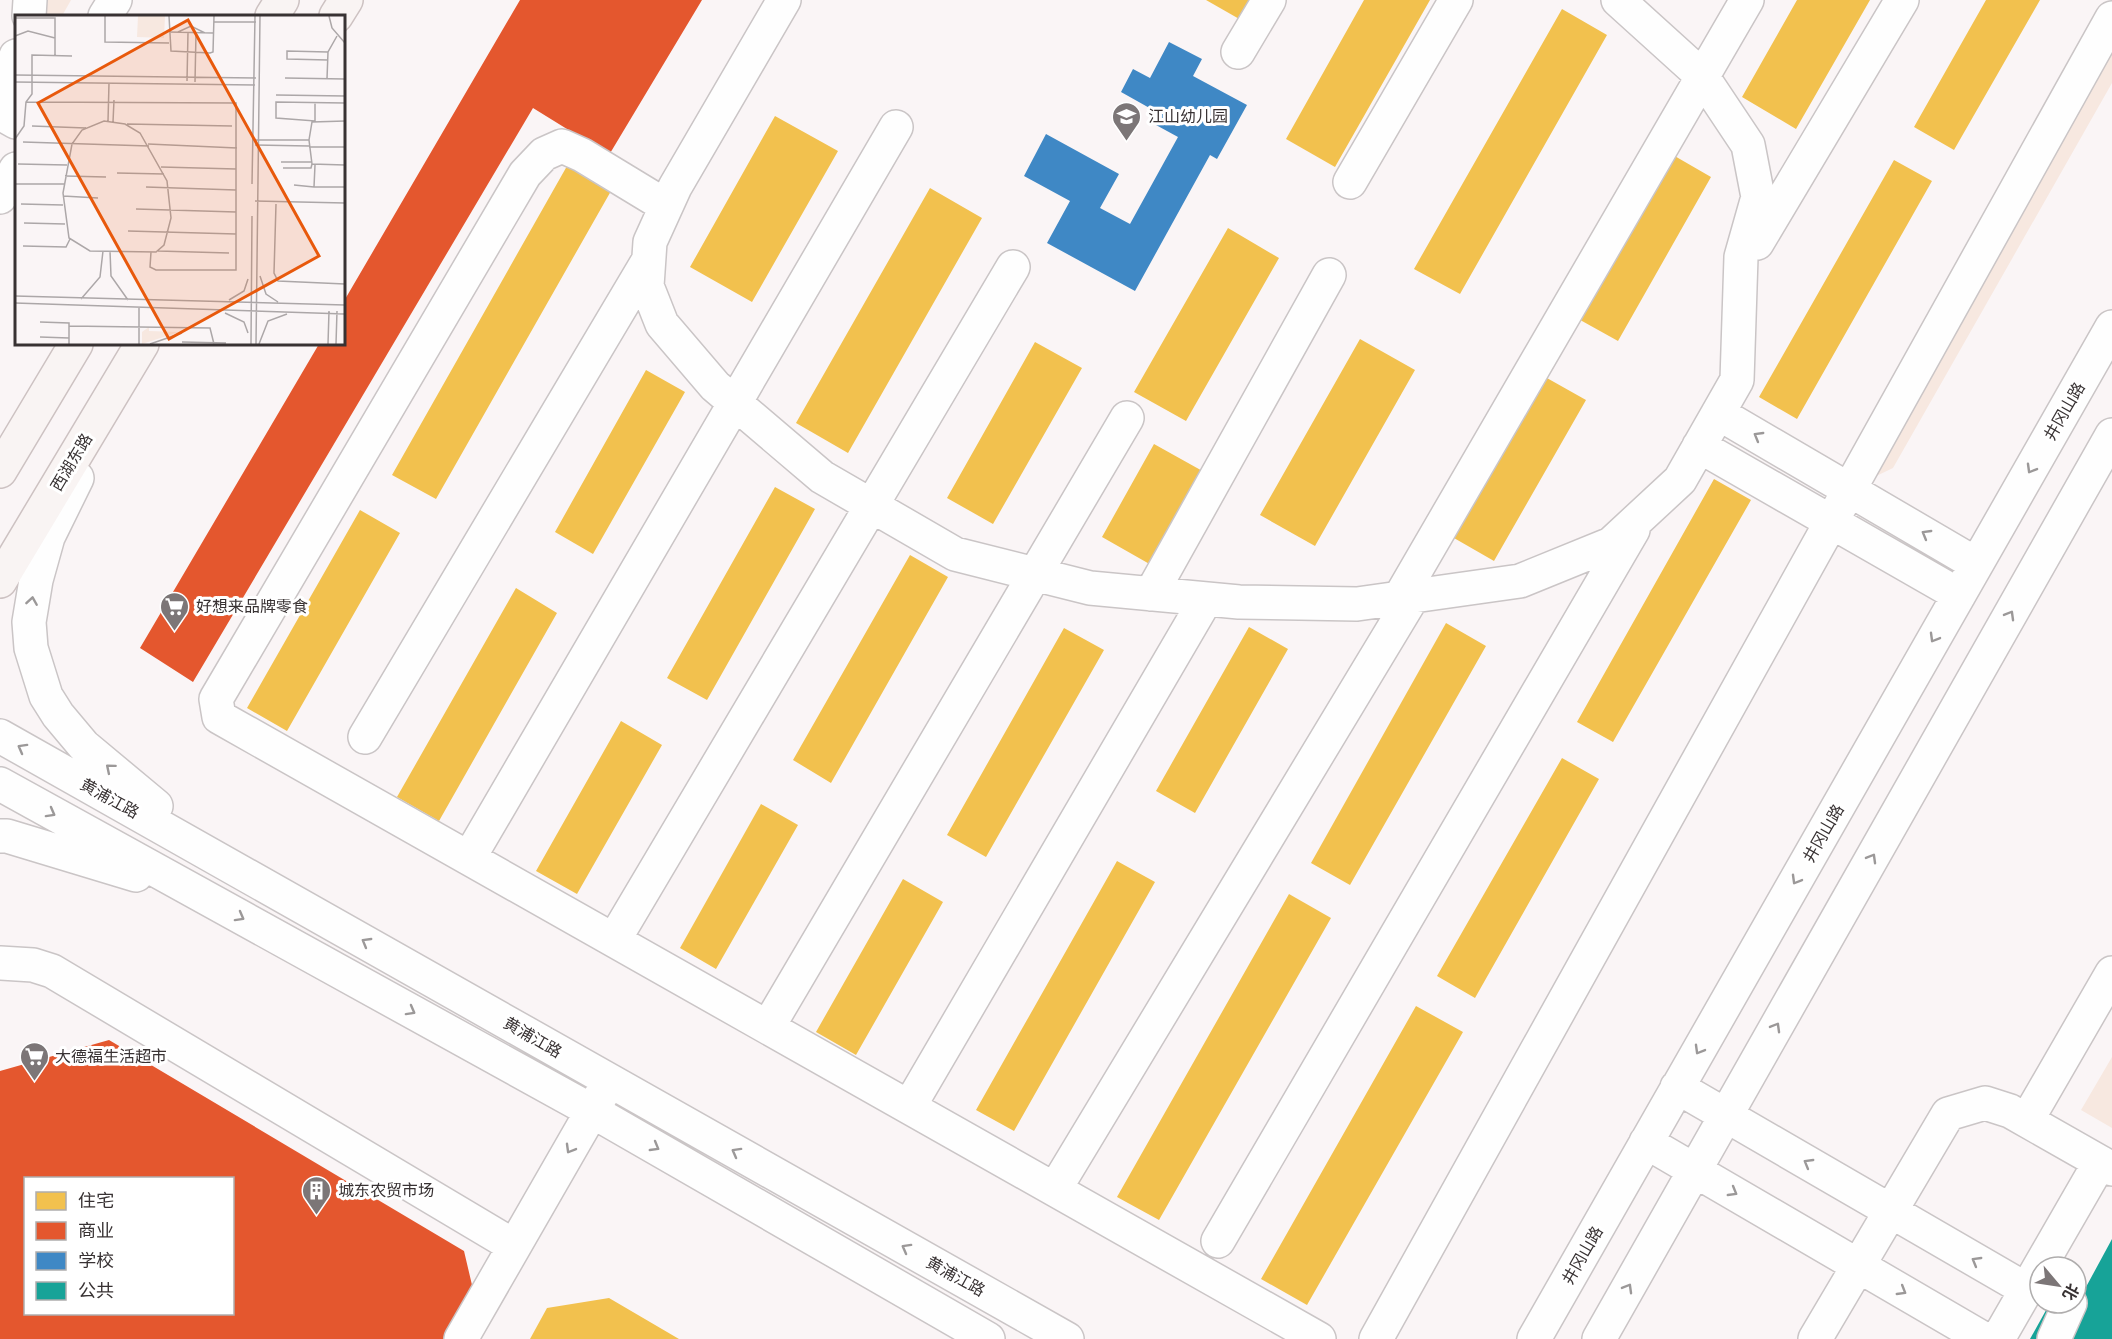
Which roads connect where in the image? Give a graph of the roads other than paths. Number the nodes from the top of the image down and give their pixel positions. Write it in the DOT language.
graph roads {
  1 [pos="30,0"];
  2 [pos="115,0"];
  3 [pos="282,0"];
  4 [pos="346,0"];
  5 [pos="784,0"];
  6 [pos="1269,0"];
  7 [pos="1456,0"];
  8 [pos="1618,0"];
  9 [pos="1747,0"];
  10 [pos="1902,0"];
  11 [pos="29,15"];
  12 [pos="106,15"];
  13 [pos="273,15"];
  14 [pos="337,15"];
  15 [pos="2112,18"];
  16 [pos="1238,52"];
  17 [pos="15,58"];
  18 [pos="1701,76"];
  19 [pos="0,94"];
  20 [pos="0,113"];
  21 [pos="15,121"];
  22 [pos="896,127"];
  23 [pos="15,171"];
  24 [pos="1350,182"];
  25 [pos="0,197"];
  26 [pos="666,206"];
  27 [pos="648,261"];
  28 [pos="1013,267"];
  29 [pos="1741,271"];
  30 [pos="1329,275"];
  31 [pos="2112,327"];
  32 [pos="70,345"];
  33 [pos="75,345"];
  34 [pos="142,345"];
  35 [pos="143,345"];
  36 [pos="735,402"];
  37 [pos="1718,413"];
  38 [pos="1127,418"];
  39 [pos="2112,435"];
  40 [pos="0,442"];
  41 [pos="1699,446"];
  42 [pos="0,471"];
  43 [pos="1849,489"];
  44 [pos="871,505"];
  45 [pos="1641,516"];
  46 [pos="1831,522"];
  47 [pos="1977,564"];
  48 [pos="1035,574"];
  49 [pos="0,581"];
  50 [pos="1151,594"];
  51 [pos="1959,595"];
  52 [pos="1406,598"];
  53 [pos="1206,599"];
  54 [pos="0,736"];
  55 [pos="365,737"];
  56 [pos="0,784"];
  57 [pos="0,836"];
  58 [pos="468,858"];
  59 [pos="219,859"];
  60 [pos="198,894"];
  61 [pos="614,940"];
  62 [pos="0,963"];
  63 [pos="2112,973"];
  64 [pos="768,1027"];
  65 [pos="619,1086"];
  66 [pos="1677,1087"];
  67 [pos="909,1107"];
  68 [pos="1726,1115"];
  69 [pos="601,1116"];
  70 [pos="2027,1120"];
  71 [pos="1647,1142"];
  72 [pos="2106,1165"];
  73 [pos="1695,1170"];
  74 [pos="1055,1189"];
  75 [pos="1890,1211"];
  76 [pos="2062,1228"];
  77 [pos="1218,1241"];
  78 [pos="514,1246"];
  79 [pos="2066,1255"];
  80 [pos="1859,1265"];
  81 [pos="2027,1290"];
  82 [pos="1010,1306"];
  83 [pos="2065,1315"];
  84 [pos="1048,1334"];
  85 [pos="461,1339"];
  86 [pos="485,1339"];
  87 [pos="990,1339"];
  88 [pos="1319,1339"];
  89 [pos="1376,1339"];
  90 [pos="1533,1339"];
  91 [pos="1599,1339"];
  92 [pos="1815,1339"];
  93 [pos="1984,1339"];
  94 [pos="1998,1339"];
  95 [pos="2054,1339"];
  1 -- 11 [label="street"];
  2 -- 12 [label="street"];
  3 -- 13 [label="main road"];
  4 -- 14 [label="main road"];
  5 -- 26 [label="street"];
  6 -- 16 [label="street"];
  7 -- 24 [label="street"];
  8 -- 18 [label="street"];
  9 -- 18 [label="street"];
  10 -- 29 [label="street"];
  15 -- 43 [label="street"];
  17 -- 19 [label="street"];
  18 -- 29 [label="street"];
  18 -- 52 [label="street"];
  20 -- 21 [label="street"];
  22 -- 36 [label="street"];
  23 -- 25 [label="street"];
  26 -- 27 [label="street"];
  26 -- 58 [label="street"];
  27 -- 36 [label="street"];
  27 -- 55 [label="street"];
  28 -- 44 [label="street"];
  29 -- 37 [label="street"];
  30 -- 50 [label="street"];
  31 -- 47 [label="street, 井冈山路, one-way"];
  32 -- 40 [label="street"];
  33 -- 42 [label="main road"];
  34 -- 49 [label="main road, 西湖东路"];
  59 -- 35 [label="street, one-way"];
  36 -- 44 [label="street"];
  36 -- 58 [label="street"];
  37 -- 41 [label="street"];
  43 -- 37 [label="street, one-way"];
  38 -- 48 [label="street"];
  68 -- 39 [label="street, one-way"];
  41 -- 45 [label="street"];
  41 -- 46 [label="street"];
  43 -- 46 [label="street"];
  47 -- 43 [label="street, one-way"];
  44 -- 48 [label="street"];
  44 -- 61 [label="street"];
  45 -- 52 [label="street"];
  45 -- 77 [label="street"];
  46 -- 51 [label="street"];
  46 -- 89 [label="street"];
  47 -- 51 [label="street, 井冈山路"];
  48 -- 50 [label="street"];
  48 -- 64 [label="street"];
  50 -- 53 [label="street"];
  51 -- 66 [label="street, 井冈山路, one-way"];
  52 -- 53 [label="street"];
  52 -- 74 [label="street"];
  53 -- 67 [label="street"];
  59 -- 54 [label="street, 黄浦江路, one-way"];
  56 -- 60 [label="street, one-way"];
  57 -- 60 [label="street"];
  58 -- 61 [label="street"];
  65 -- 59 [label="street, 黄浦江路, one-way"];
  60 -- 69 [label="street, one-way"];
  61 -- 64 [label="street"];
  62 -- 78 [label="street"];
  63 -- 70 [label="street"];
  64 -- 67 [label="street"];
  65 -- 69 [label="street"];
  82 -- 65 [label="street, 黄浦江路, one-way"];
  66 -- 68 [label="street"];
  66 -- 71 [label="street, 井冈山路"];
  67 -- 74 [label="street"];
  68 -- 73 [label="street"];
  75 -- 68 [label="street, one-way"];
  69 -- 78 [label="street, one-way"];
  69 -- 86 [label="street"];
  69 -- 87 [label="street, one-way"];
  70 -- 72 [label="street"];
  70 -- 75 [label="street"];
  71 -- 73 [label="street"];
  71 -- 90 [label="street, 井冈山路"];
  72 -- 76 [label="street"];
  73 -- 80 [label="street, one-way"];
  91 -- 73 [label="street, one-way"];
  74 -- 88 [label="street"];
  75 -- 80 [label="street"];
  81 -- 75 [label="street, one-way"];
  76 -- 79 [label="street"];
  76 -- 81 [label="street"];
  78 -- 85 [label="street"];
  80 -- 92 [label="street"];
  80 -- 93 [label="street, one-way"];
  81 -- 94 [label="street"];
  82 -- 84 [label="street, 黄浦江路"];
  82 -- 87 [label="street"];
  83 -- 95 [label="street"];
}
